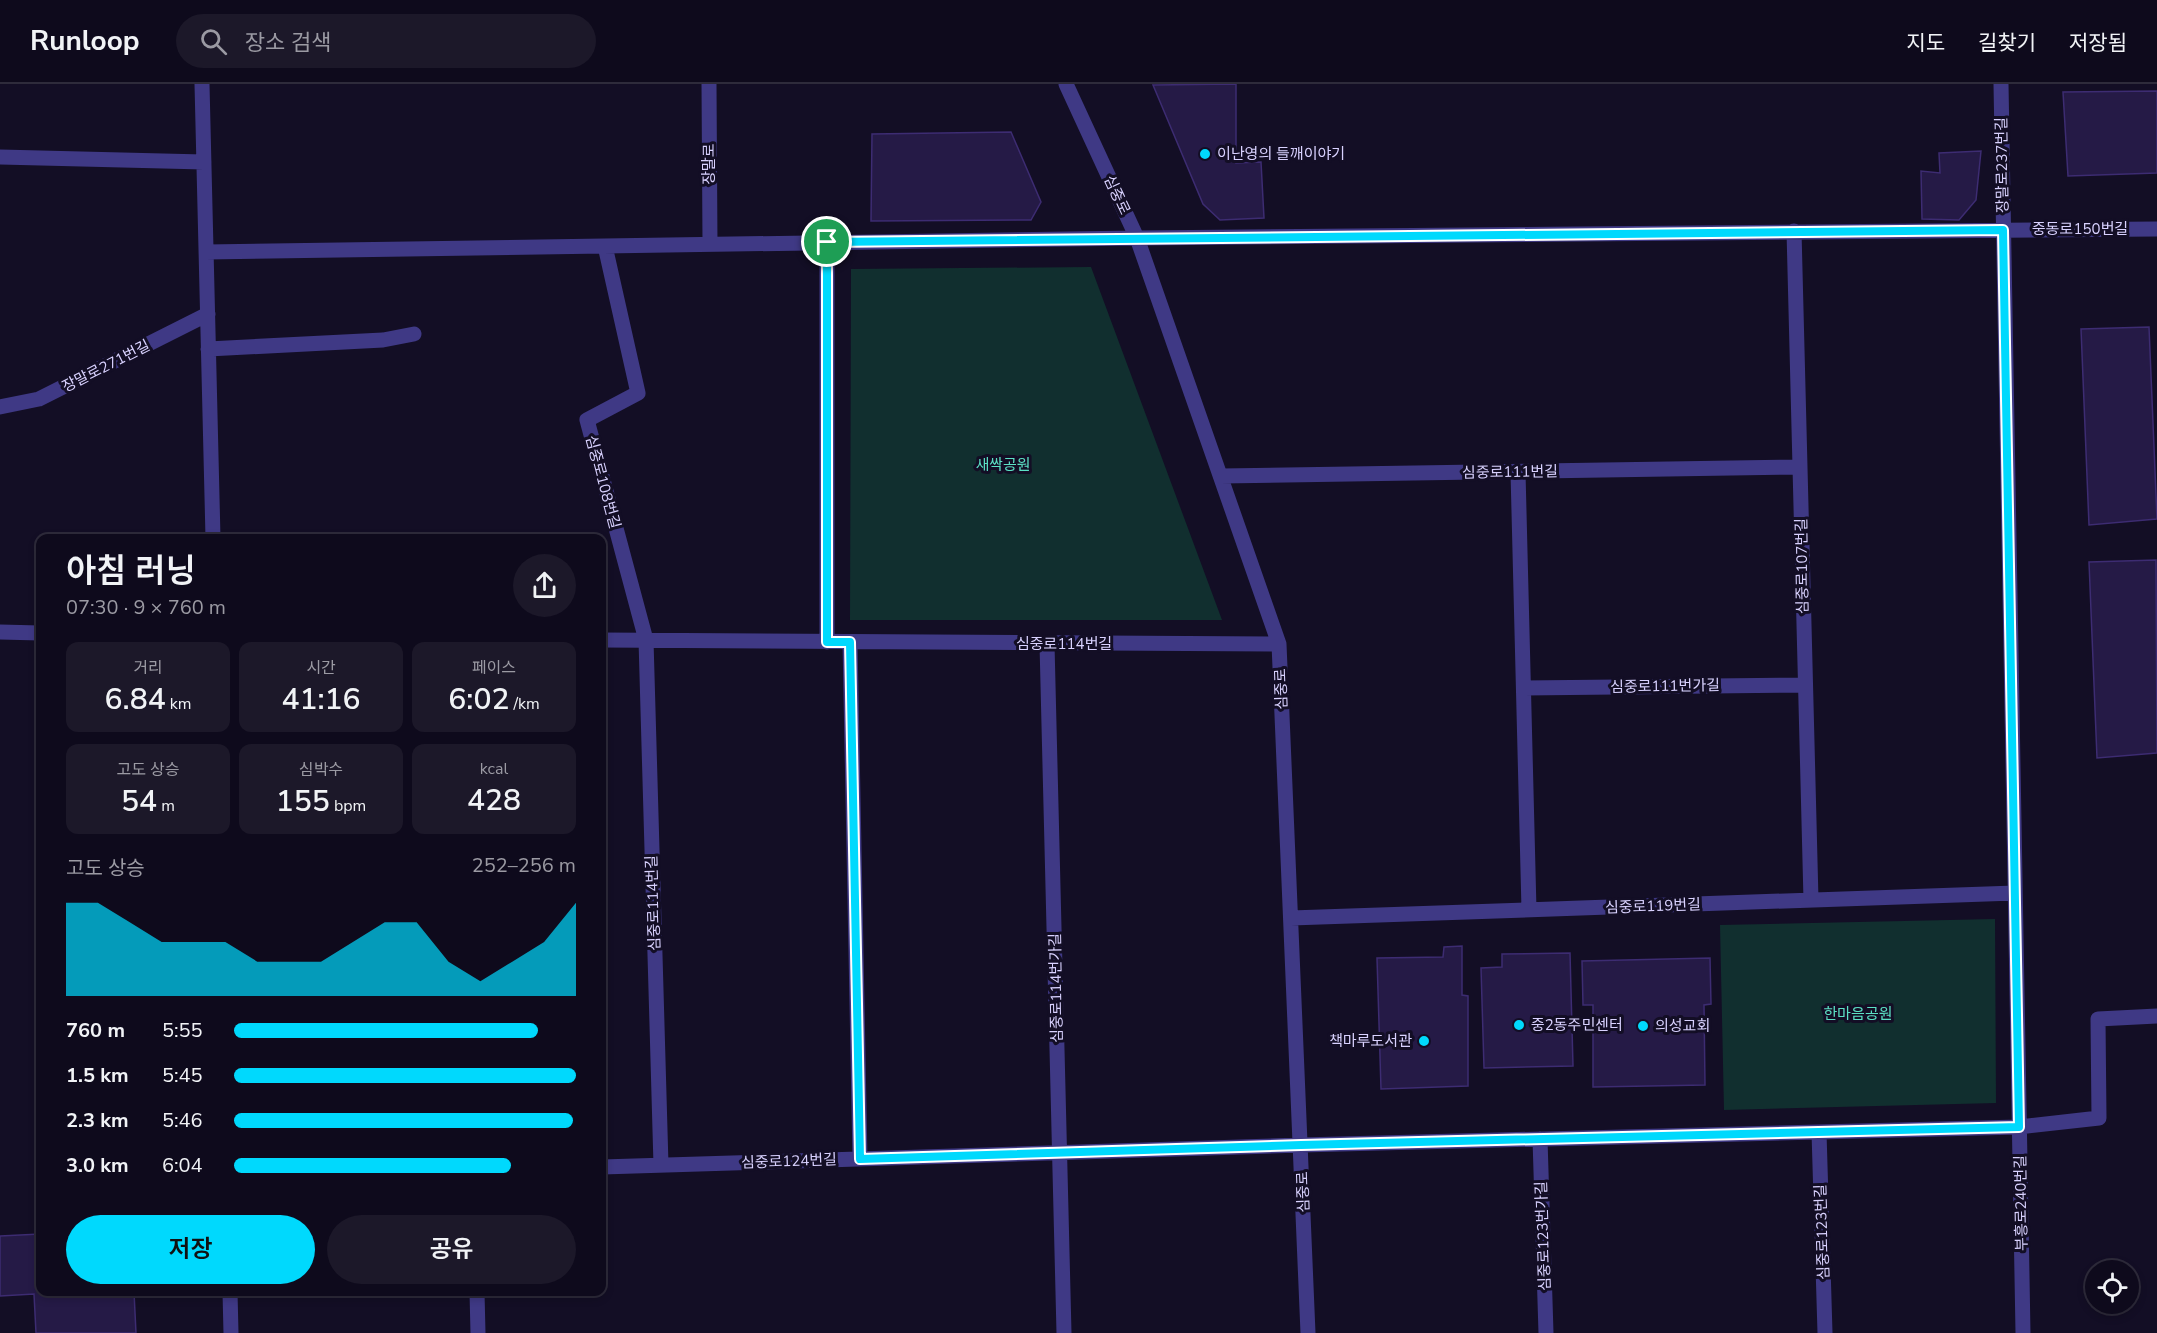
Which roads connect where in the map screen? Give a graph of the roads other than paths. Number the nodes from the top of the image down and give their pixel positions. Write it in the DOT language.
graph roads {
  1 [pos="202,84"];
  2 [pos="709,84"];
  3 [pos="1066,84"];
  4 [pos="2001,84"];
  5 [pos="0,157"];
  6 [pos="204,162"];
  7 [pos="2157,229"];
  8 [pos="2003,230"];
  9 [pos="1794,231"];
  10 [pos="1137,238"];
  11 [pos="827,242"];
  12 [pos="710,244"];
  13 [pos="605,246"];
  14 [pos="206,252"];
  15 [pos="208,315"];
  16 [pos="414,334"];
  17 [pos="208,349"];
  18 [pos="0,407"];
  19 [pos="1800,467"];
  20 [pos="1518,472"];
  21 [pos="1221,476"];
  22 [pos="213,534"];
  23 [pos="0,632"];
  24 [pos="36,633"];
  25 [pos="606,640"];
  26 [pos="646,640"];
  27 [pos="827,642"];
  28 [pos="850,642"];
  29 [pos="1047,644"];
  30 [pos="1279,644"];
  31 [pos="1805,685"];
  32 [pos="1524,688"];
  33 [pos="2015,893"];
  34 [pos="1811,900"];
  35 [pos="1529,910"];
  36 [pos="1291,918"];
  37 [pos="2157,1016"];
  38 [pos="2019,1127"];
  39 [pos="1819,1132"];
  40 [pos="1540,1139"];
  41 [pos="1301,1145"];
  42 [pos="1060,1153"];
  43 [pos="860,1159"];
  44 [pos="661,1165"];
  45 [pos="606,1167"];
  46 [pos="230,1296"];
  47 [pos="477,1296"];
  48 [pos="231,1333"];
  49 [pos="478,1333"];
  50 [pos="1064,1333"];
  51 [pos="1308,1333"];
  52 [pos="1546,1333"];
  53 [pos="1825,1333"];
  54 [pos="2023,1333"];
  1 -- 6 [label="street"];
  2 -- 12 [label="street, 장말로"];
  3 -- 10 [label="street, 심중로"];
  4 -- 8 [label="street, 장말로237번길"];
  5 -- 6 [label="street"];
  6 -- 14 [label="street"];
  7 -- 8 [label="street, 중동로150번길"];
  8 -- 9 [label="street"];
  8 -- 33 [label="street, 장말로237번길"];
  9 -- 10 [label="street"];
  9 -- 19 [label="street, 심중로107번길"];
  10 -- 11 [label="street"];
  10 -- 21 [label="street, 심중로"];
  11 -- 12 [label="street"];
  11 -- 27 [label="street"];
  12 -- 13 [label="street"];
  13 -- 14 [label="street"];
  13 -- 26 [label="street, 심중로108번길"];
  14 -- 15 [label="street"];
  15 -- 17 [label="street"];
  15 -- 18 [label="street, 장말로271번길"];
  16 -- 17 [label="street"];
  17 -- 22 [label="street"];
  19 -- 20 [label="street, 심중로111번길"];
  19 -- 31 [label="street, 심중로107번길"];
  20 -- 21 [label="street, 심중로111번길"];
  20 -- 32 [label="street"];
  21 -- 30 [label="street, 심중로"];
  23 -- 24 [label="street"];
  25 -- 26 [label="street, 심중로114번길"];
  26 -- 27 [label="street, 심중로114번길"];
  26 -- 44 [label="street, 심중로114번길"];
  27 -- 28 [label="street, 심중로114번길"];
  28 -- 29 [label="street, 심중로114번길"];
  28 -- 43 [label="street"];
  29 -- 30 [label="street, 심중로114번길"];
  29 -- 42 [label="street, 심중로114번가길"];
  30 -- 36 [label="street, 심중로"];
  31 -- 32 [label="street, 심중로111번가길"];
  31 -- 34 [label="street, 심중로107번길"];
  32 -- 35 [label="street"];
  33 -- 34 [label="street, 심중로119번길"];
  33 -- 38 [label="street, 부흥로240번길"];
  34 -- 35 [label="street, 심중로119번길"];
  35 -- 36 [label="street, 심중로119번길"];
  36 -- 41 [label="street, 심중로"];
  37 -- 38 [label="street"];
  38 -- 39 [label="street"];
  38 -- 54 [label="street, 부흥로240번길"];
  39 -- 40 [label="street"];
  39 -- 53 [label="street, 심중로123번길"];
  40 -- 41 [label="street"];
  40 -- 52 [label="street, 심중로123번가길"];
  41 -- 42 [label="street, 심중로124번길"];
  41 -- 51 [label="street, 심중로"];
  42 -- 43 [label="street, 심중로124번길"];
  42 -- 50 [label="street, 심중로114번가길"];
  43 -- 44 [label="street, 심중로124번길"];
  44 -- 45 [label="street, 심중로124번길"];
  46 -- 48 [label="street"];
  47 -- 49 [label="street"];
}
